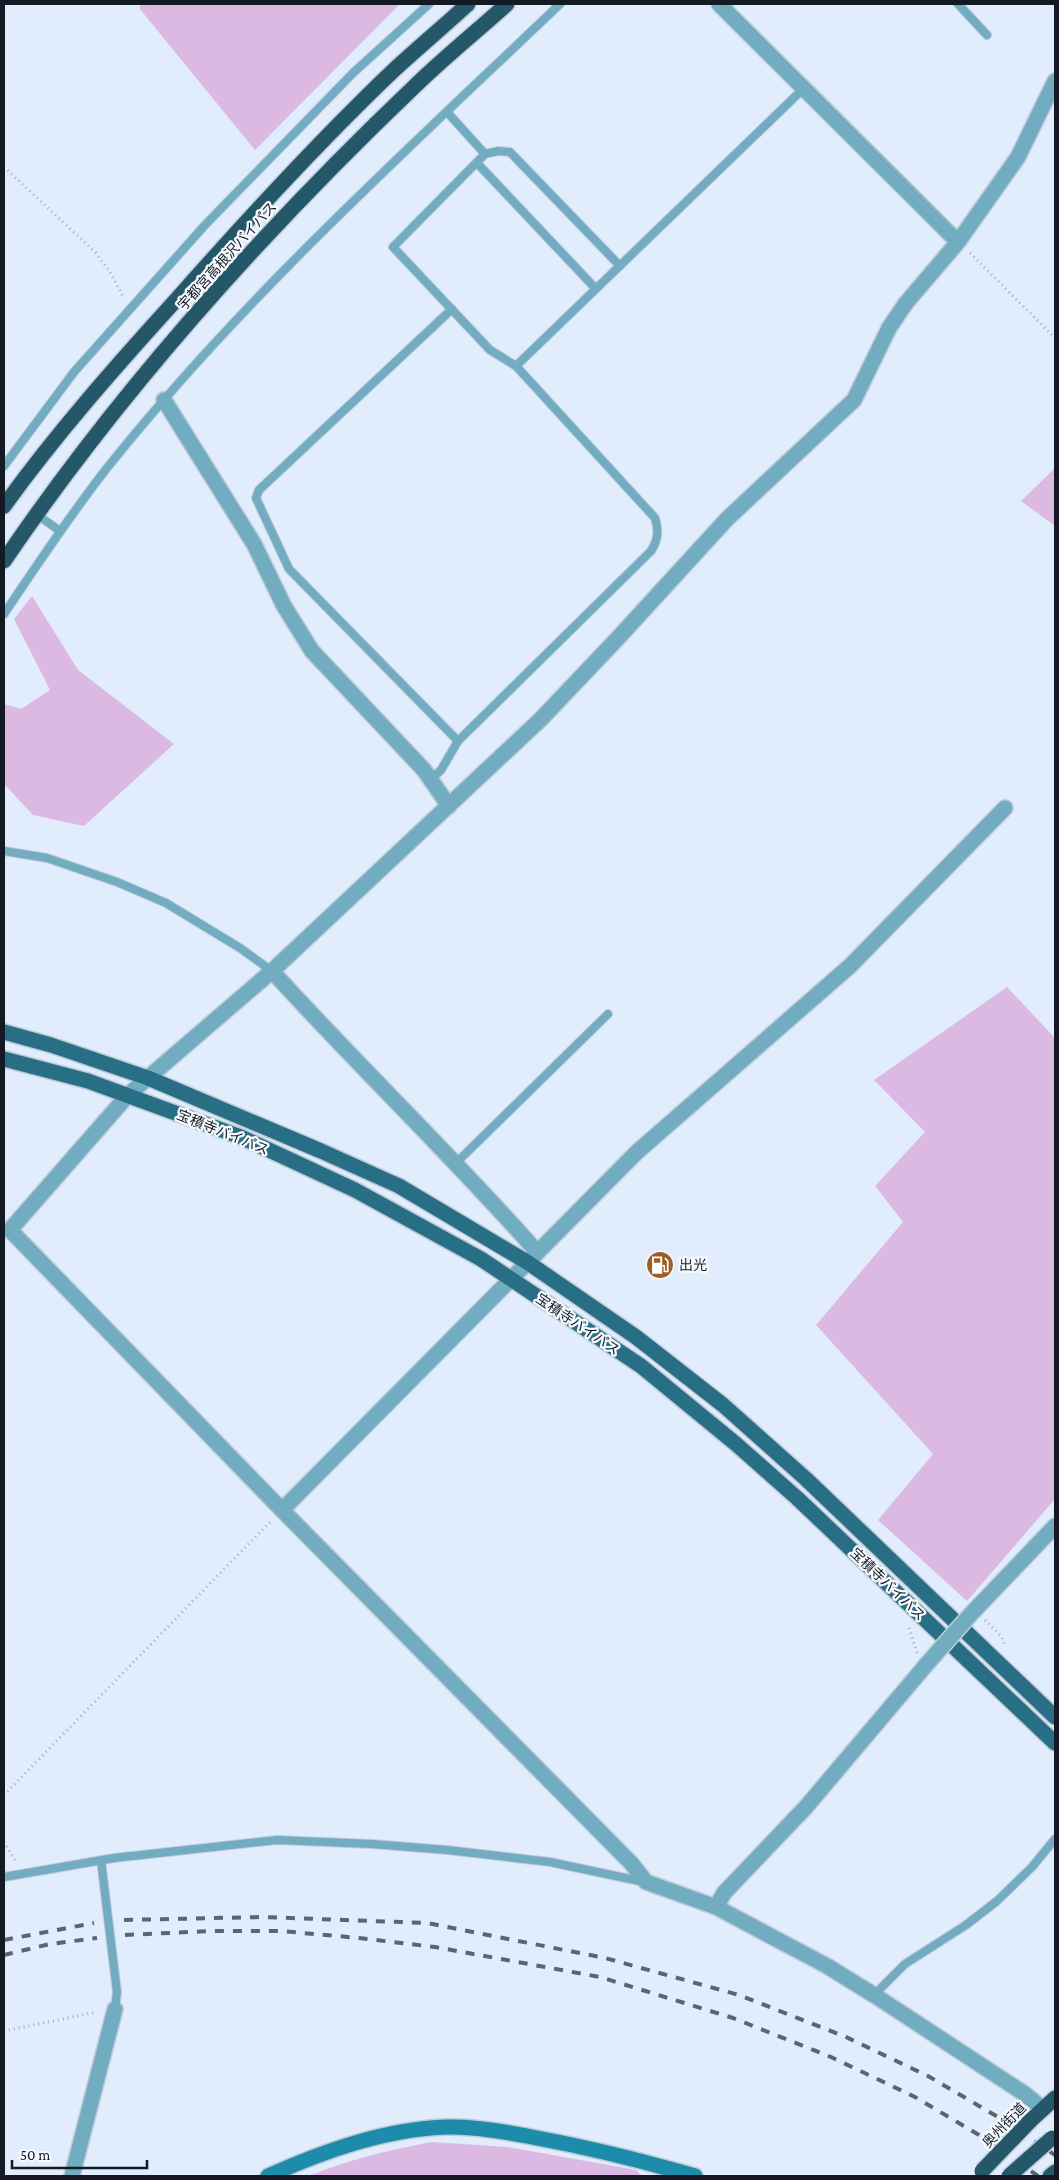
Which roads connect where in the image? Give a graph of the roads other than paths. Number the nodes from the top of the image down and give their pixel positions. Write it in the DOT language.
graph roads {
  1 [pos="429,4"];
  2 [pos="468,4"];
  3 [pos="507,4"];
  4 [pos="560,4"];
  5 [pos="719,4"];
  6 [pos="958,4"];
  7 [pos="987,35"];
  8 [pos="1055,81"];
  9 [pos="803,89"];
  10 [pos="447,112"];
  11 [pos="485,154"];
  12 [pos="477,163"];
  13 [pos="958,242"];
  14 [pos="620,266"];
  15 [pos="596,289"];
  16 [pos="452,309"];
  17 [pos="516,366"];
  18 [pos="164,400"];
  19 [pos="4,466"];
  20 [pos="4,506"];
  21 [pos="36,514"];
  22 [pos="60,532"];
  23 [pos="4,561"];
  24 [pos="4,614"];
  25 [pos="458,742"];
  26 [pos="430,780"];
  27 [pos="449,806"];
  28 [pos="1005,808"];
  29 [pos="4,851"];
  30 [pos="272,971"];
  31 [pos="608,1014"];
  32 [pos="4,1032"];
  33 [pos="4,1059"];
  34 [pos="148,1078"];
  35 [pos="128,1095"];
  36 [pos="456,1163"];
  37 [pos="7,1227"];
  38 [pos="532,1257"];
  39 [pos="512,1279"];
  40 [pos="282,1510"];
  41 [pos="1055,1526"];
  42 [pos="1055,1717"];
  43 [pos="1055,1743"];
  44 [pos="1055,1839"];
  45 [pos="101,1860"];
  46 [pos="4,1876"];
  47 [pos="646,1882"];
  48 [pos="716,1907"];
  49 [pos="874,1995"];
  50 [pos="115,2009"];
  51 [pos="1055,2098"];
  52 [pos="1043,2109"];
  53 [pos="1054,2137"];
  54 [pos="1055,2172"];
  55 [pos="980,2174"];
  56 [pos="72,2176"];
  57 [pos="268,2176"];
  58 [pos="695,2176"];
  59 [pos="1009,2176"];
  60 [pos="1050,2176"];
  1 -- 19 [label="lane"];
  2 -- 20 [label="highway, 宇都宮高根沢バイパス"];
  3 -- 21 [label="highway, 宇都宮高根沢バイパス"];
  4 -- 10 [label="lane"];
  5 -- 9 [label="street"];
  6 -- 7 [label="lane"];
  8 -- 13 [label="street"];
  9 -- 13 [label="street"];
  9 -- 14 [label="lane"];
  10 -- 11 [label="lane"];
  10 -- 18 [label="lane"];
  11 -- 12 [label="lane"];
  11 -- 14 [label="lane"];
  12 -- 15 [label="lane"];
  12 -- 16 [label="lane"];
  13 -- 27 [label="street"];
  14 -- 15 [label="lane"];
  15 -- 17 [label="lane"];
  16 -- 17 [label="lane"];
  16 -- 25 [label="lane"];
  17 -- 25 [label="lane"];
  18 -- 22 [label="lane"];
  18 -- 26 [label="street"];
  21 -- 22 [label="lane"];
  21 -- 23 [label="highway, 宇都宮高根沢バイパス"];
  22 -- 24 [label="lane"];
  25 -- 26 [label="lane"];
  26 -- 27 [label="street"];
  27 -- 30 [label="street"];
  28 -- 38 [label="street"];
  29 -- 30 [label="lane"];
  30 -- 34 [label="street"];
  30 -- 36 [label="street"];
  31 -- 36 [label="lane"];
  32 -- 34 [label="main road, 宝積寺バイパス"];
  33 -- 35 [label="main road, 宝積寺バイパス"];
  34 -- 35 [label="street"];
  34 -- 38 [label="main road, 宝積寺バイパス"];
  35 -- 37 [label="street"];
  35 -- 39 [label="main road, 宝積寺バイパス"];
  36 -- 38 [label="street"];
  37 -- 40 [label="street"];
  38 -- 39 [label="street"];
  38 -- 42 [label="main road, 宝積寺バイパス"];
  39 -- 40 [label="street"];
  39 -- 43 [label="main road, 宝積寺バイパス"];
  40 -- 47 [label="street"];
  41 -- 48 [label="street, bridge"];
  44 -- 49 [label="lane"];
  45 -- 46 [label="lane"];
  45 -- 47 [label="lane"];
  45 -- 50 [label="lane"];
  47 -- 48 [label="street"];
  48 -- 49 [label="street"];
  49 -- 52 [label="street"];
  50 -- 56 [label="street"];
  51 -- 52 [label="highway, 奥州街道"];
  52 -- 55 [label="highway, 奥州街道, bridge"];
  53 -- 59 [label="highway, bridge"];
  54 -- 60 [label="highway"];
  57 -- 58 [label="street"];
}
